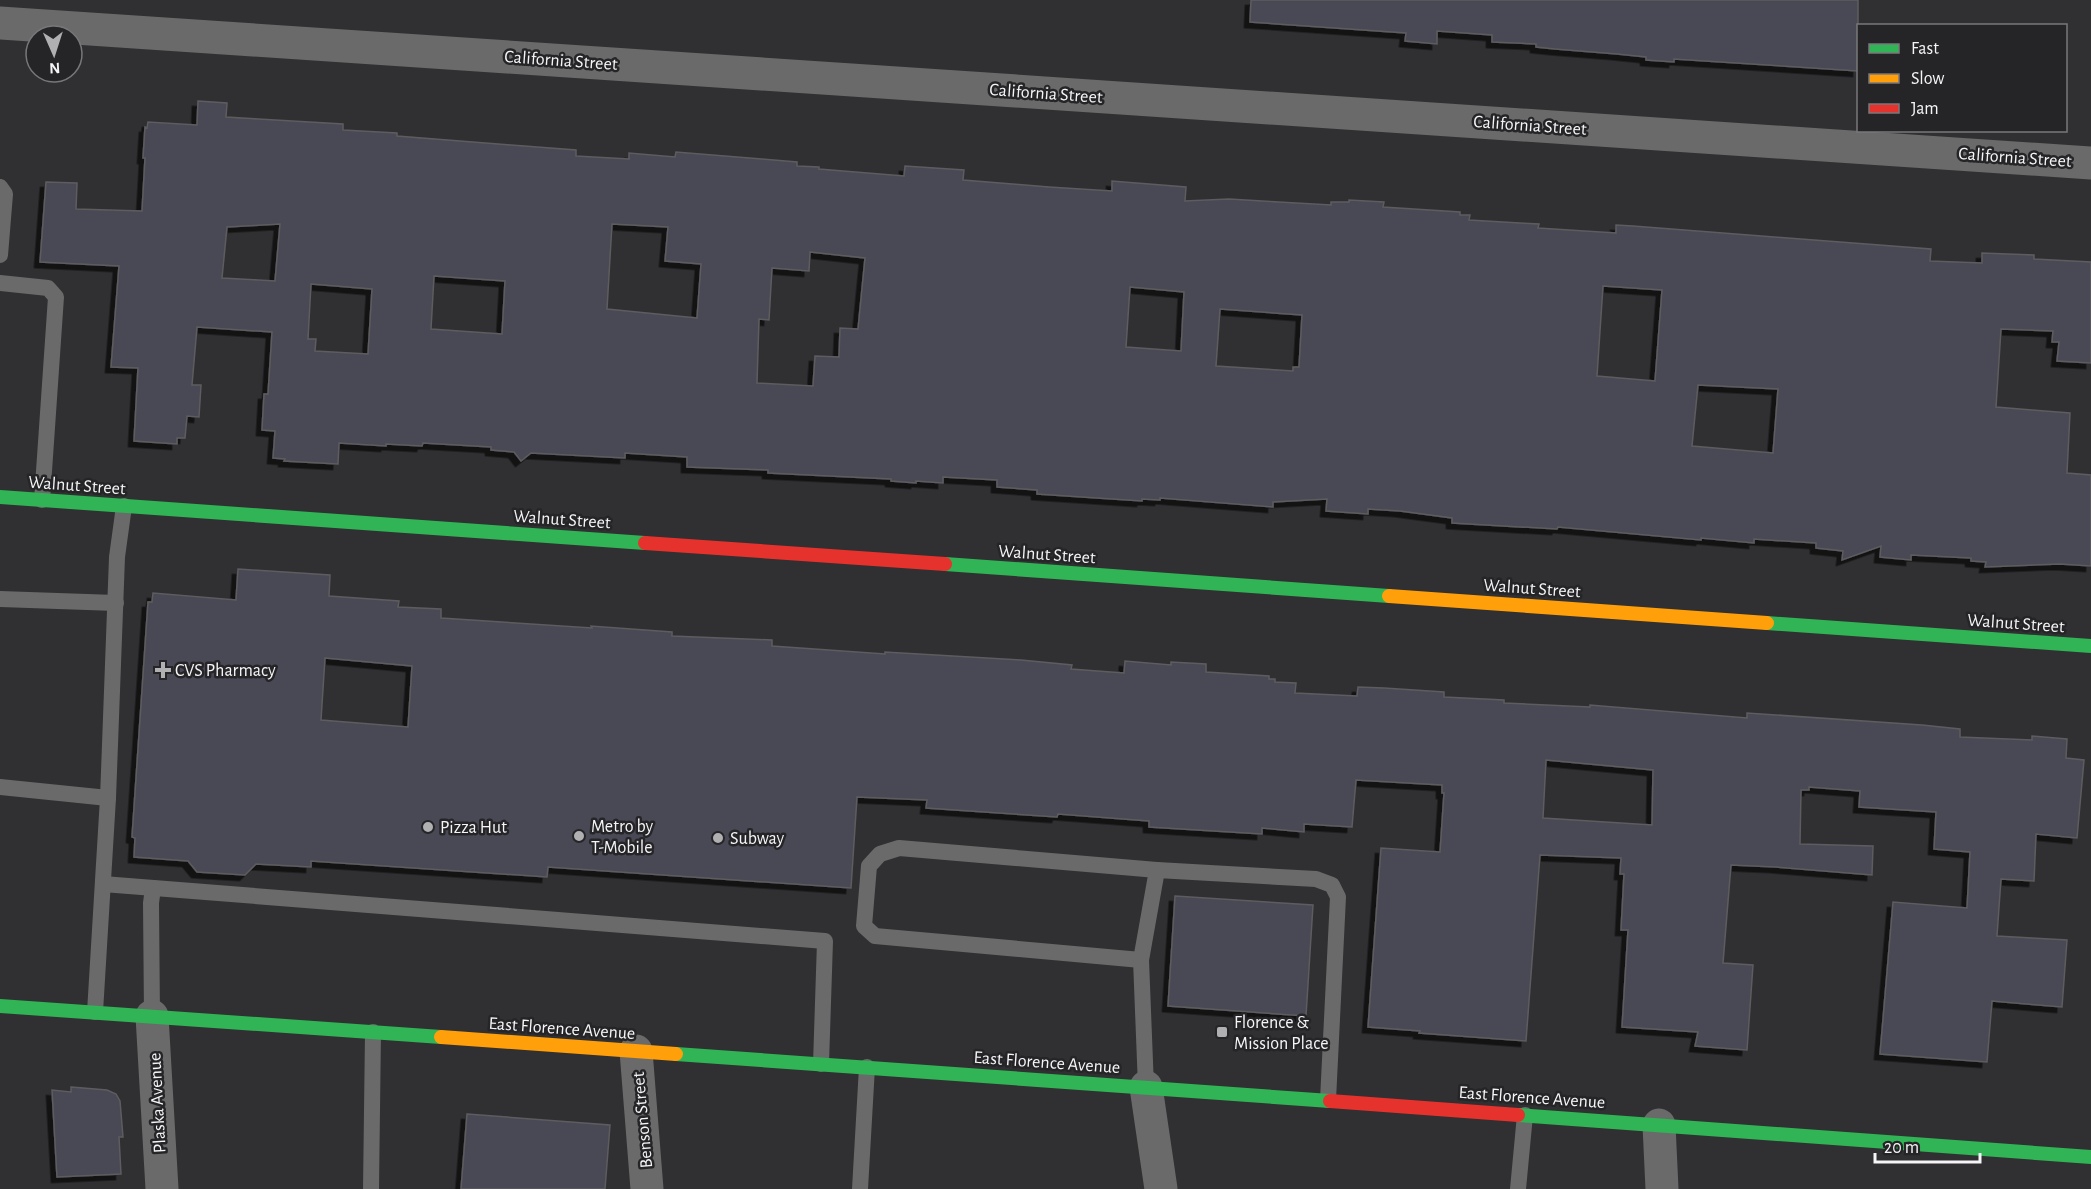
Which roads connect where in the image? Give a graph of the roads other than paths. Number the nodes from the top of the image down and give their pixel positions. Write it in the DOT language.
graph roads {
  1 [pos="0,23"];
  2 [pos="2091,163"];
  3 [pos="0,187"];
  4 [pos="0,255"];
  5 [pos="0,283"];
  6 [pos="0,497"];
  7 [pos="42,500"];
  8 [pos="124,506"];
  9 [pos="0,599"];
  10 [pos="116,603"];
  11 [pos="2091,646"];
  12 [pos="0,788"];
  13 [pos="108,798"];
  14 [pos="1157,870"];
  15 [pos="103,884"];
  16 [pos="153,888"];
  17 [pos="1141,960"];
  18 [pos="0,1006"];
  19 [pos="95,1012"];
  20 [pos="152,1016"];
  21 [pos="374,1032"];
  22 [pos="636,1051"];
  23 [pos="821,1064"];
  24 [pos="867,1067"];
  25 [pos="1146,1087"];
  26 [pos="1328,1100"];
  27 [pos="1525,1115"];
  28 [pos="1659,1125"];
  29 [pos="2091,1157"];
  30 [pos="162,1189"];
  31 [pos="371,1189"];
  32 [pos="647,1189"];
  33 [pos="860,1189"];
  34 [pos="1161,1189"];
  35 [pos="1518,1189"];
  36 [pos="1662,1189"];
  1 -- 2 [label="street, California Street"];
  3 -- 4 [label="lane"];
  5 -- 7 [label="lane"];
  6 -- 7 [label="main road, Walnut Street"];
  7 -- 8 [label="main road, Walnut Street"];
  8 -- 10 [label="lane"];
  8 -- 11 [label="main road, Walnut Street"];
  9 -- 10 [label="lane"];
  10 -- 13 [label="lane"];
  12 -- 13 [label="lane"];
  13 -- 15 [label="lane"];
  14 -- 17 [label="lane"];
  14 -- 17 [label="lane"];
  14 -- 26 [label="lane"];
  15 -- 16 [label="lane"];
  15 -- 19 [label="lane"];
  16 -- 20 [label="lane"];
  16 -- 23 [label="lane"];
  17 -- 25 [label="lane"];
  18 -- 19 [label="main road, East Florence Avenue"];
  19 -- 20 [label="main road, East Florence Avenue"];
  20 -- 21 [label="main road, East Florence Avenue"];
  20 -- 30 [label="street, Plaska Avenue"];
  21 -- 22 [label="main road, East Florence Avenue"];
  21 -- 31 [label="lane"];
  22 -- 23 [label="main road, East Florence Avenue"];
  22 -- 32 [label="street, Benson Street"];
  23 -- 24 [label="main road, East Florence Avenue"];
  24 -- 25 [label="main road, East Florence Avenue"];
  24 -- 33 [label="lane"];
  25 -- 26 [label="main road, East Florence Avenue"];
  25 -- 34 [label="street"];
  26 -- 27 [label="main road, East Florence Avenue"];
  27 -- 28 [label="main road, East Florence Avenue"];
  27 -- 35 [label="lane"];
  28 -- 29 [label="main road, East Florence Avenue"];
  28 -- 36 [label="street"];
}
